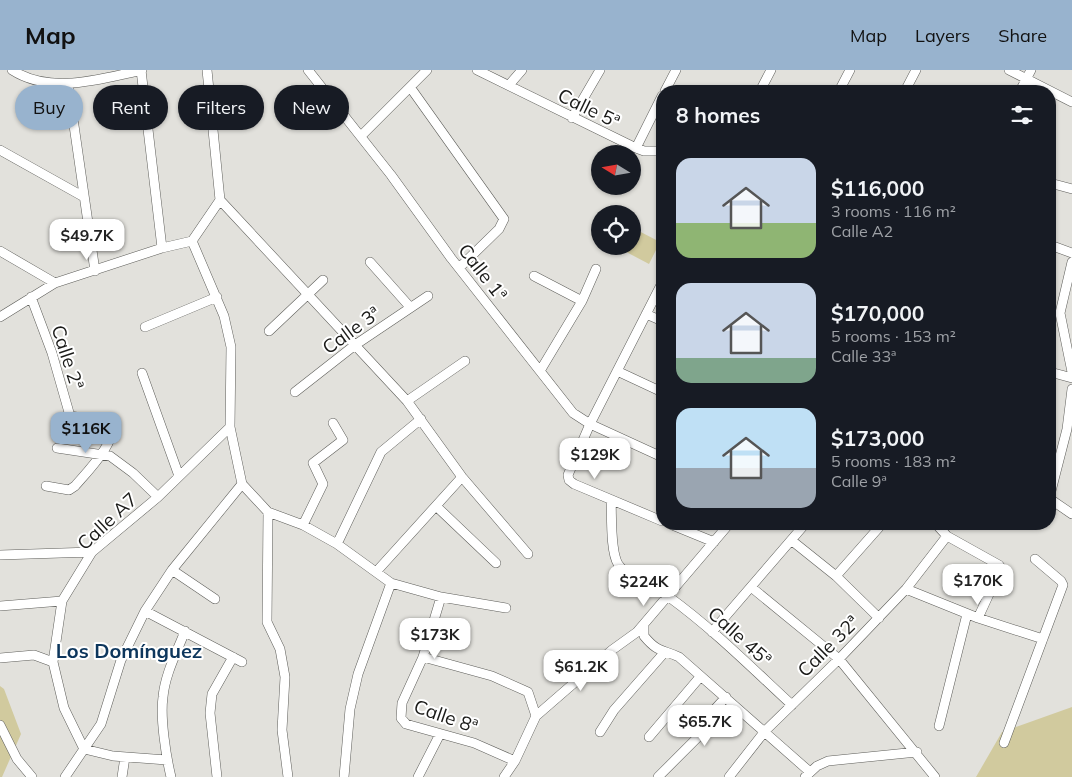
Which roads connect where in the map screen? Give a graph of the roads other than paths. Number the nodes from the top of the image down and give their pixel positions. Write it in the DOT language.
graph roads {
  1 [pos="12,70"];
  2 [pos="141,70"];
  3 [pos="207,70"];
  4 [pos="308,70"];
  5 [pos="427,70"];
  6 [pos="477,70"];
  7 [pos="522,70"];
  8 [pos="600,70"];
  9 [pos="676,70"];
  10 [pos="771,70"];
  11 [pos="850,70"];
  12 [pos="916,70"];
  13 [pos="1009,70"];
  14 [pos="1031,70"];
  15 [pos="1026,79"];
  16 [pos="68,84"];
  17 [pos="509,85"];
  18 [pos="668,85"];
  19 [pos="763,85"];
  20 [pos="842,85"];
  21 [pos="908,85"];
  22 [pos="1023,85"];
  23 [pos="1038,85"];
  24 [pos="410,87"];
  25 [pos="1056,94"];
  26 [pos="1072,102"];
  27 [pos="656,108"];
  28 [pos="572,118"];
  29 [pos="361,136"];
  30 [pos="630,145"];
  31 [pos="638,145"];
  32 [pos="0,150"];
  33 [pos="641,150"];
  34 [pos="656,151"];
  35 [pos="1056,185"];
  36 [pos="1072,189"];
  37 [pos="84,197"];
  38 [pos="220,200"];
  39 [pos="192,241"];
  40 [pos="1056,247"];
  41 [pos="162,248"];
  42 [pos="0,251"];
  43 [pos="1072,252"];
  44 [pos="370,262"];
  45 [pos="1072,262"];
  46 [pos="459,268"];
  47 [pos="596,269"];
  48 [pos="95,271"];
  49 [pos="534,276"];
  50 [pos="323,280"];
  51 [pos="55,283"];
  52 [pos="307,294"];
  53 [pos="656,294"];
  54 [pos="30,296"];
  55 [pos="428,296"];
  56 [pos="217,297"];
  57 [pos="582,301"];
  58 [pos="410,307"];
  59 [pos="1056,312"];
  60 [pos="1060,313"];
  61 [pos="646,314"];
  62 [pos="0,317"];
  63 [pos="656,318"];
  64 [pos="145,327"];
  65 [pos="269,331"];
  66 [pos="355,345"];
  67 [pos="465,362"];
  68 [pos="540,371"];
  69 [pos="617,371"];
  70 [pos="1072,372"];
  71 [pos="142,373"];
  72 [pos="1056,374"];
  73 [pos="1072,378"];
  74 [pos="656,389"];
  75 [pos="1072,389"];
  76 [pos="295,392"];
  77 [pos="407,401"];
  78 [pos="421,419"];
  79 [pos="333,423"];
  80 [pos="590,424"];
  81 [pos="230,427"];
  82 [pos="1070,430"];
  83 [pos="57,448"];
  84 [pos="101,454"];
  85 [pos="656,454"];
  86 [pos="179,476"];
  87 [pos="462,477"];
  88 [pos="1056,477"];
  89 [pos="242,484"];
  90 [pos="46,486"];
  91 [pos="158,497"];
  92 [pos="611,500"];
  93 [pos="1056,502"];
  94 [pos="436,506"];
  95 [pos="268,512"];
  96 [pos="1072,514"];
  97 [pos="656,519"];
  98 [pos="303,525"];
  99 [pos="685,530"];
  100 [pos="724,530"];
  101 [pos="800,530"];
  102 [pos="877,530"];
  103 [pos="942,530"];
  104 [pos="947,536"];
  105 [pos="791,540"];
  106 [pos="714,542"];
  107 [pos="337,544"];
  108 [pos="92,552"];
  109 [pos="528,554"];
  110 [pos="0,555"];
  111 [pos="1035,559"];
  112 [pos="496,563"];
  113 [pos="172,570"];
  114 [pos="376,572"];
  115 [pos="836,576"];
  116 [pos="392,583"];
  117 [pos="751,588"];
  118 [pos="906,589"];
  119 [pos="1062,589"];
  120 [pos="1072,591"];
  121 [pos="668,596"];
  122 [pos="441,597"];
  123 [pos="215,599"];
  124 [pos="62,601"];
  125 [pos="0,606"];
  126 [pos="506,608"];
  127 [pos="145,611"];
  128 [pos="966,614"];
  129 [pos="879,618"];
  130 [pos="978,618"];
  131 [pos="644,625"];
  132 [pos="186,632"];
  133 [pos="712,632"];
  134 [pos="1043,639"];
  135 [pos="664,653"];
  136 [pos="233,657"];
  137 [pos="423,657"];
  138 [pos="0,658"];
  139 [pos="839,659"];
  140 [pos="53,662"];
  141 [pos="242,662"];
  142 [pos="700,677"];
  143 [pos="726,696"];
  144 [pos="792,705"];
  145 [pos="536,716"];
  146 [pos="0,725"];
  147 [pos="939,726"];
  148 [pos="765,731"];
  149 [pos="600,732"];
  150 [pos="440,734"];
  151 [pos="649,737"];
  152 [pos="1004,743"];
  153 [pos="84,749"];
  154 [pos="917,752"];
  155 [pos="125,757"];
  156 [pos="167,760"];
  157 [pos="515,761"];
  158 [pos="807,774"];
  159 [pos="32,777"];
  160 [pos="65,777"];
  161 [pos="122,777"];
  162 [pos="171,777"];
  163 [pos="217,777"];
  164 [pos="288,777"];
  165 [pos="344,777"];
  166 [pos="418,777"];
  167 [pos="504,777"];
  168 [pos="658,777"];
  169 [pos="729,777"];
  170 [pos="935,777"];
  1 -- 16 [label="street"];
  2 -- 16 [label="street"];
  2 -- 41 [label="street"];
  3 -- 38 [label="street"];
  4 -- 29 [label="street, Calle 1ª"];
  5 -- 24 [label="street"];
  6 -- 17 [label="street, Calle 5ª"];
  7 -- 17 [label="street"];
  8 -- 28 [label="street"];
  9 -- 18 [label="street"];
  10 -- 19 [label="street"];
  11 -- 20 [label="street"];
  12 -- 21 [label="street"];
  13 -- 15 [label="street"];
  14 -- 15 [label="street"];
  15 -- 22 [label="street"];
  15 -- 23 [label="street"];
  16 -- 37 [label="street"];
  17 -- 28 [label="street, Calle 5ª"];
  24 -- 29 [label="street"];
  24 -- 46 [label="street"];
  25 -- 26 [label="street"];
  27 -- 31 [label="street"];
  28 -- 30 [label="street, Calle 5ª"];
  29 -- 46 [label="street, Calle 1ª"];
  32 -- 37 [label="street"];
  33 -- 34 [label="street, Calle 5ª"];
  35 -- 36 [label="street"];
  37 -- 48 [label="street"];
  38 -- 39 [label="street"];
  38 -- 52 [label="street"];
  39 -- 41 [label="street"];
  39 -- 56 [label="street"];
  40 -- 43 [label="street"];
  41 -- 48 [label="street"];
  42 -- 51 [label="street"];
  44 -- 58 [label="street"];
  45 -- 60 [label="street"];
  46 -- 68 [label="street, Calle 1ª"];
  47 -- 57 [label="street"];
  48 -- 51 [label="street"];
  49 -- 57 [label="street"];
  50 -- 52 [label="street"];
  51 -- 54 [label="street"];
  52 -- 65 [label="street"];
  52 -- 66 [label="street"];
  53 -- 61 [label="street"];
  54 -- 62 [label="street"];
  54 -- 84 [label="street, Calle 2ª"];
  55 -- 58 [label="street, Calle 3ª"];
  56 -- 64 [label="street"];
  56 -- 81 [label="street"];
  57 -- 68 [label="street"];
  58 -- 66 [label="street, Calle 3ª"];
  59 -- 60 [label="street"];
  60 -- 70 [label="street"];
  61 -- 63 [label="street"];
  61 -- 69 [label="street"];
  66 -- 76 [label="street, Calle 3ª"];
  66 -- 77 [label="street"];
  67 -- 77 [label="street"];
  68 -- 80 [label="street, Calle 1ª"];
  69 -- 74 [label="street"];
  69 -- 80 [label="street"];
  71 -- 86 [label="street"];
  72 -- 73 [label="street"];
  75 -- 82 [label="street"];
  77 -- 78 [label="street"];
  78 -- 87 [label="street"];
  78 -- 107 [label="street"];
  79 -- 98 [label="street"];
  80 -- 85 [label="street, Calle 1ª"];
  80 -- 92 [label="street"];
  81 -- 86 [label="street, Calle A7"];
  81 -- 89 [label="street"];
  82 -- 88 [label="street"];
  83 -- 84 [label="street"];
  84 -- 90 [label="street"];
  84 -- 91 [label="street"];
  86 -- 91 [label="street, Calle A7"];
  87 -- 94 [label="street"];
  87 -- 109 [label="street"];
  89 -- 95 [label="street"];
  89 -- 113 [label="street"];
  91 -- 108 [label="street, Calle A7"];
  92 -- 97 [label="street"];
  92 -- 121 [label="street, Calle 45ª"];
  93 -- 96 [label="street"];
  94 -- 112 [label="street"];
  94 -- 114 [label="street"];
  95 -- 98 [label="street"];
  95 -- 164 [label="street"];
  98 -- 107 [label="street"];
  99 -- 106 [label="street"];
  100 -- 106 [label="street"];
  101 -- 105 [label="street"];
  102 -- 115 [label="street"];
  103 -- 104 [label="street"];
  104 -- 118 [label="street, Calle 32ª"];
  104 -- 130 [label="street"];
  105 -- 115 [label="street"];
  105 -- 117 [label="street"];
  106 -- 121 [label="street"];
  107 -- 114 [label="street"];
  108 -- 110 [label="street"];
  108 -- 124 [label="street, Calle A7"];
  111 -- 119 [label="street"];
  113 -- 123 [label="street"];
  113 -- 127 [label="street"];
  114 -- 116 [label="street"];
  115 -- 129 [label="street"];
  116 -- 122 [label="street"];
  116 -- 165 [label="street"];
  117 -- 133 [label="street"];
  117 -- 139 [label="street"];
  118 -- 128 [label="street"];
  118 -- 129 [label="street, Calle 32ª"];
  119 -- 120 [label="street"];
  119 -- 134 [label="street"];
  121 -- 131 [label="street"];
  121 -- 133 [label="street, Calle 45ª"];
  122 -- 126 [label="street"];
  122 -- 137 [label="street, Calle 8ª"];
  124 -- 125 [label="street"];
  124 -- 140 [label="street, Calle A7"];
  127 -- 132 [label="street"];
  127 -- 153 [label="street"];
  128 -- 130 [label="street"];
  128 -- 147 [label="street"];
  129 -- 139 [label="street, Calle 32ª"];
  130 -- 134 [label="street"];
  131 -- 135 [label="street"];
  131 -- 145 [label="street"];
  132 -- 136 [label="street"];
  132 -- 156 [label="street"];
  133 -- 144 [label="street, Calle 45ª"];
  134 -- 152 [label="street"];
  135 -- 142 [label="street"];
  135 -- 149 [label="street"];
  136 -- 141 [label="street"];
  136 -- 163 [label="street"];
  137 -- 145 [label="street"];
  137 -- 150 [label="street, Calle 8ª"];
  138 -- 140 [label="street"];
  139 -- 144 [label="street, Calle 32ª"];
  139 -- 154 [label="street"];
  140 -- 153 [label="street, Calle A7"];
  142 -- 143 [label="street"];
  142 -- 151 [label="street"];
  143 -- 148 [label="street"];
  143 -- 168 [label="street"];
  144 -- 148 [label="street, Calle 32ª"];
  145 -- 157 [label="street"];
  146 -- 159 [label="street"];
  148 -- 158 [label="street"];
  148 -- 169 [label="street, Calle 32ª"];
  150 -- 157 [label="street, Calle 8ª"];
  150 -- 166 [label="street"];
  153 -- 155 [label="street"];
  153 -- 160 [label="street"];
  154 -- 158 [label="street"];
  154 -- 170 [label="street"];
  155 -- 156 [label="street"];
  155 -- 161 [label="street"];
  156 -- 162 [label="street"];
  157 -- 167 [label="street"];
}
